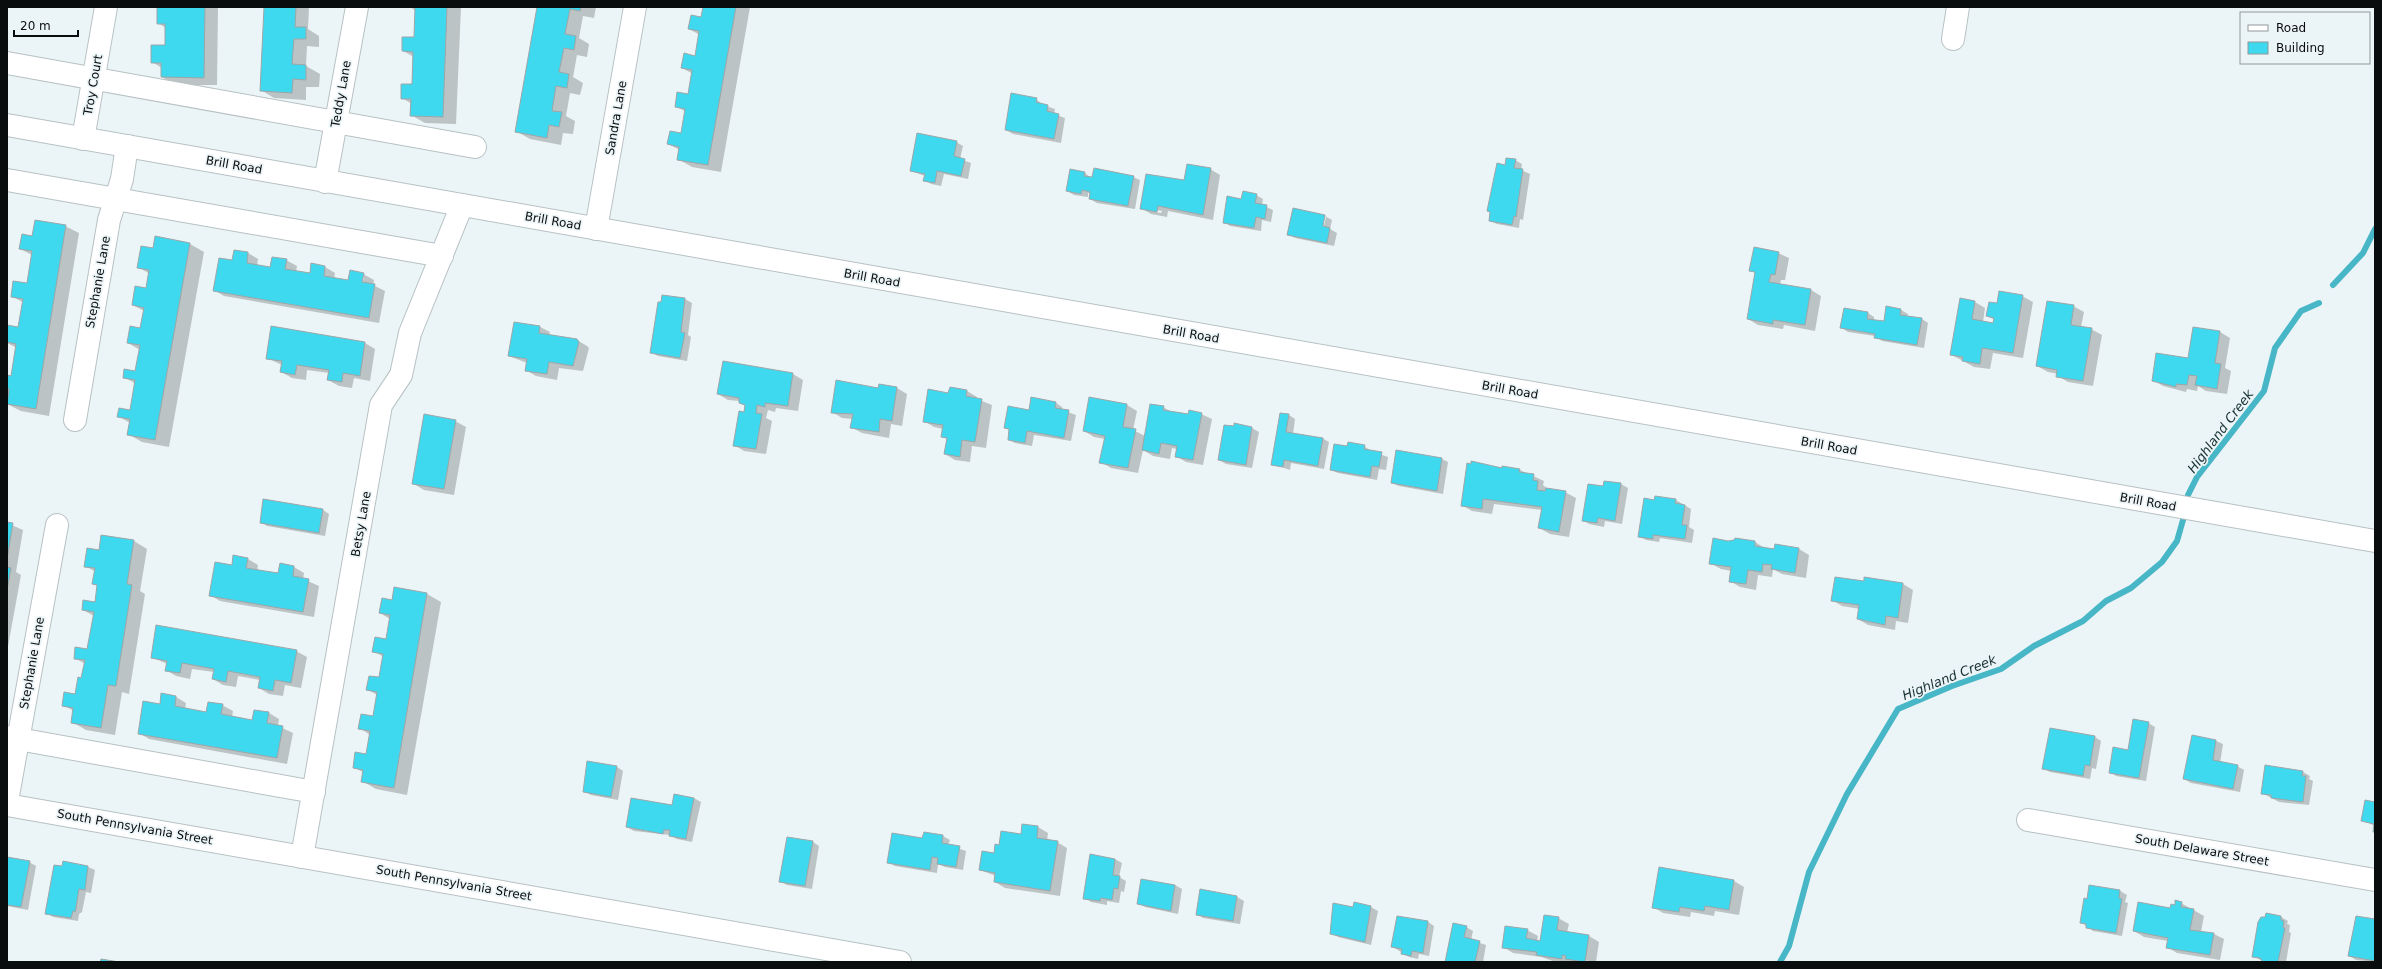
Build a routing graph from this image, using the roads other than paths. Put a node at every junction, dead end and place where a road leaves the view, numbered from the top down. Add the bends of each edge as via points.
1 (106, 7) edge
2 (357, 7) edge
3 (635, 7) edge
4 (1958, 7) edge
5 (1953, 40) dead end
6 (7, 63) edge
7 (94, 78) junction
8 (336, 122) junction
9 (7, 125) edge
10 (83, 139) junction
11 (127, 146) junction
12 (475, 147) dead end
13 (7, 180) edge
14 (326, 182) junction
15 (115, 199) junction
16 (462, 205) junction
17 (596, 229) junction
18 (442, 256) junction
19 (75, 420) dead end
20 (57, 525) dead end
21 (2375, 541) edge
22 (12, 738) edge
23 (314, 792) junction
24 (7, 801) edge
25 (7, 804) edge
26 (2028, 820) dead end
27 (302, 857) junction
28 (2375, 880) edge
29 (900, 962) edge

1 - 7 street, Troy Court
2 - 8 street, Teddy Lane
3 - 17 street, Sandra Lane
4 - 5 street
6 - 7 street
7 - 8 street
7 - 10 street, Troy Court
8 - 12 street
8 - 14 street, Teddy Lane
9 - 10 street, Brill Road
10 - 11 street, Brill Road
11 - 14 street, Brill Road
11 - 15 street, Stephanie Lane via 122,179
13 - 15 street
14 - 16 street, Brill Road
15 - 18 street
15 - 19 street, Stephanie Lane via 109,220
16 - 17 street, Brill Road
16 - 18 street, Betsy Lane
17 - 21 street, Brill Road
18 - 23 street, Betsy Lane via 410,333 401,375 381,405
20 - 22 street, Stephanie Lane
22 - 23 street
22 - 24 street, Stephanie Lane
23 - 27 street, Betsy Lane
25 - 27 street, South Pennsylvania Street
26 - 28 street, South Delaware Street
27 - 29 street, South Pennsylvania Street

